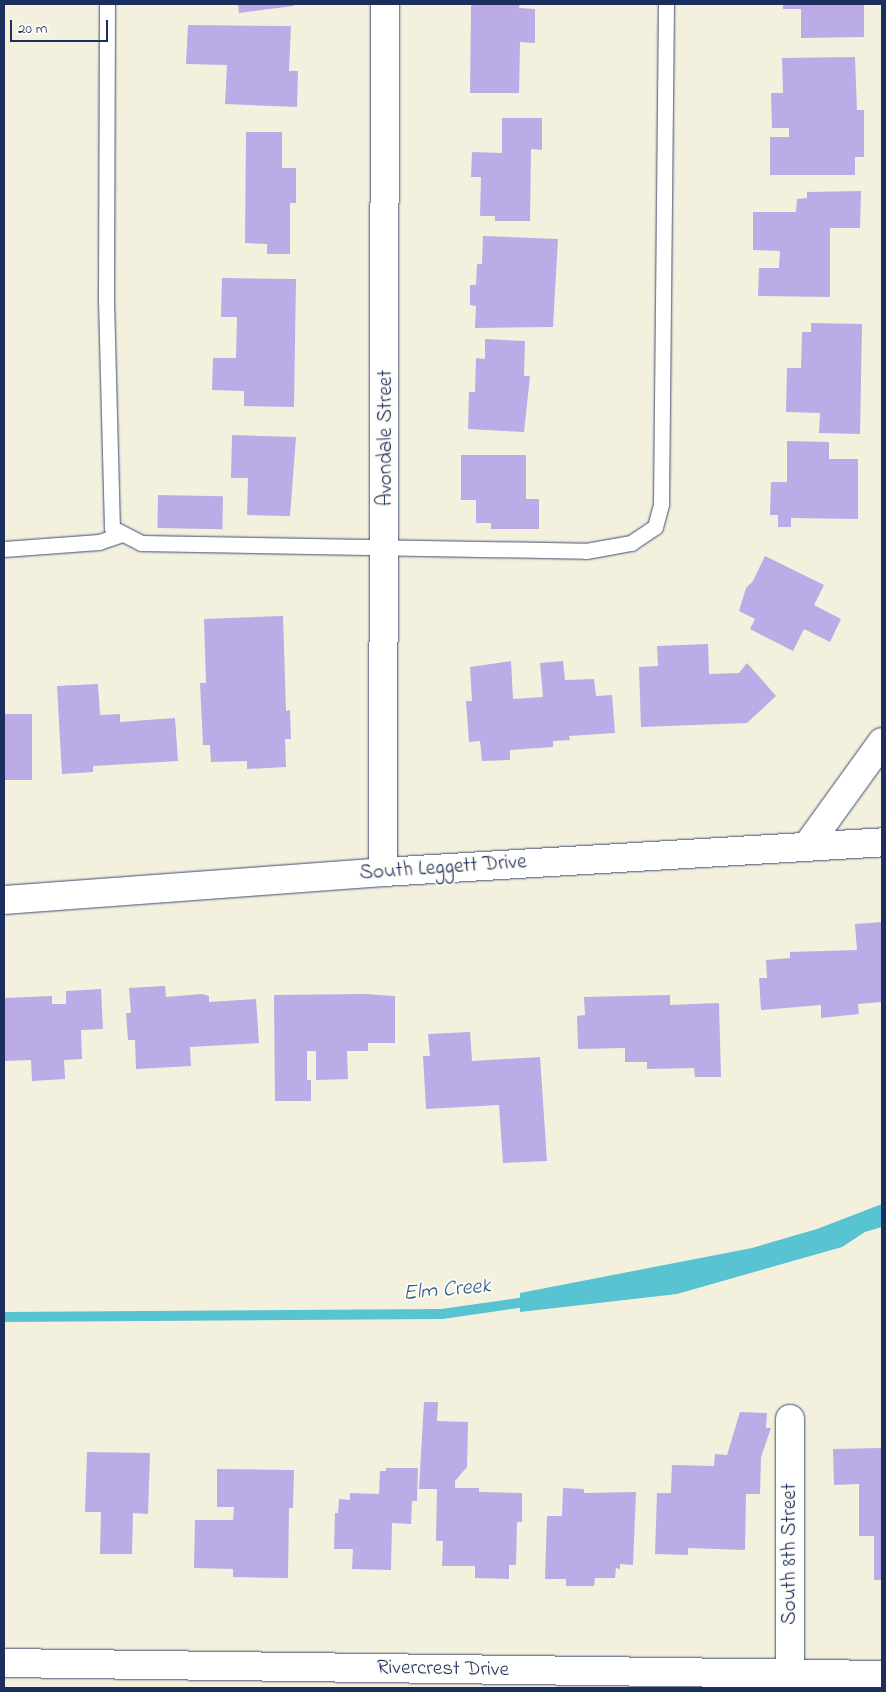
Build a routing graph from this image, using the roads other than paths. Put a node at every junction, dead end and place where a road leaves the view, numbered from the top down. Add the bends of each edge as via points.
1 (107, 4) edge
2 (385, 4) edge
3 (666, 4) edge
4 (122, 534) junction
5 (4, 549) edge
6 (385, 549) junction
7 (882, 742) edge
8 (882, 842) edge
9 (807, 846) junction
10 (383, 872) junction
11 (4, 900) edge
12 (790, 1419) dead end
13 (4, 1663) edge
14 (882, 1675) edge
15 (790, 1682) edge

1 - 4 lane via 108,451 112,528
2 - 6 street, Avondale Street
3 - 6 lane via 661,504 655,527 631,543 586,551
4 - 5 lane via 99,542
4 - 6 lane via 141,543
6 - 10 street, Avondale Street
7 - 9 street
8 - 9 street, South Leggett Drive
9 - 10 street, South Leggett Drive
10 - 11 street, South Leggett Drive
12 - 15 street, South 8th Street
13 - 15 street, Rivercrest Drive
14 - 15 street, Rivercrest Drive

